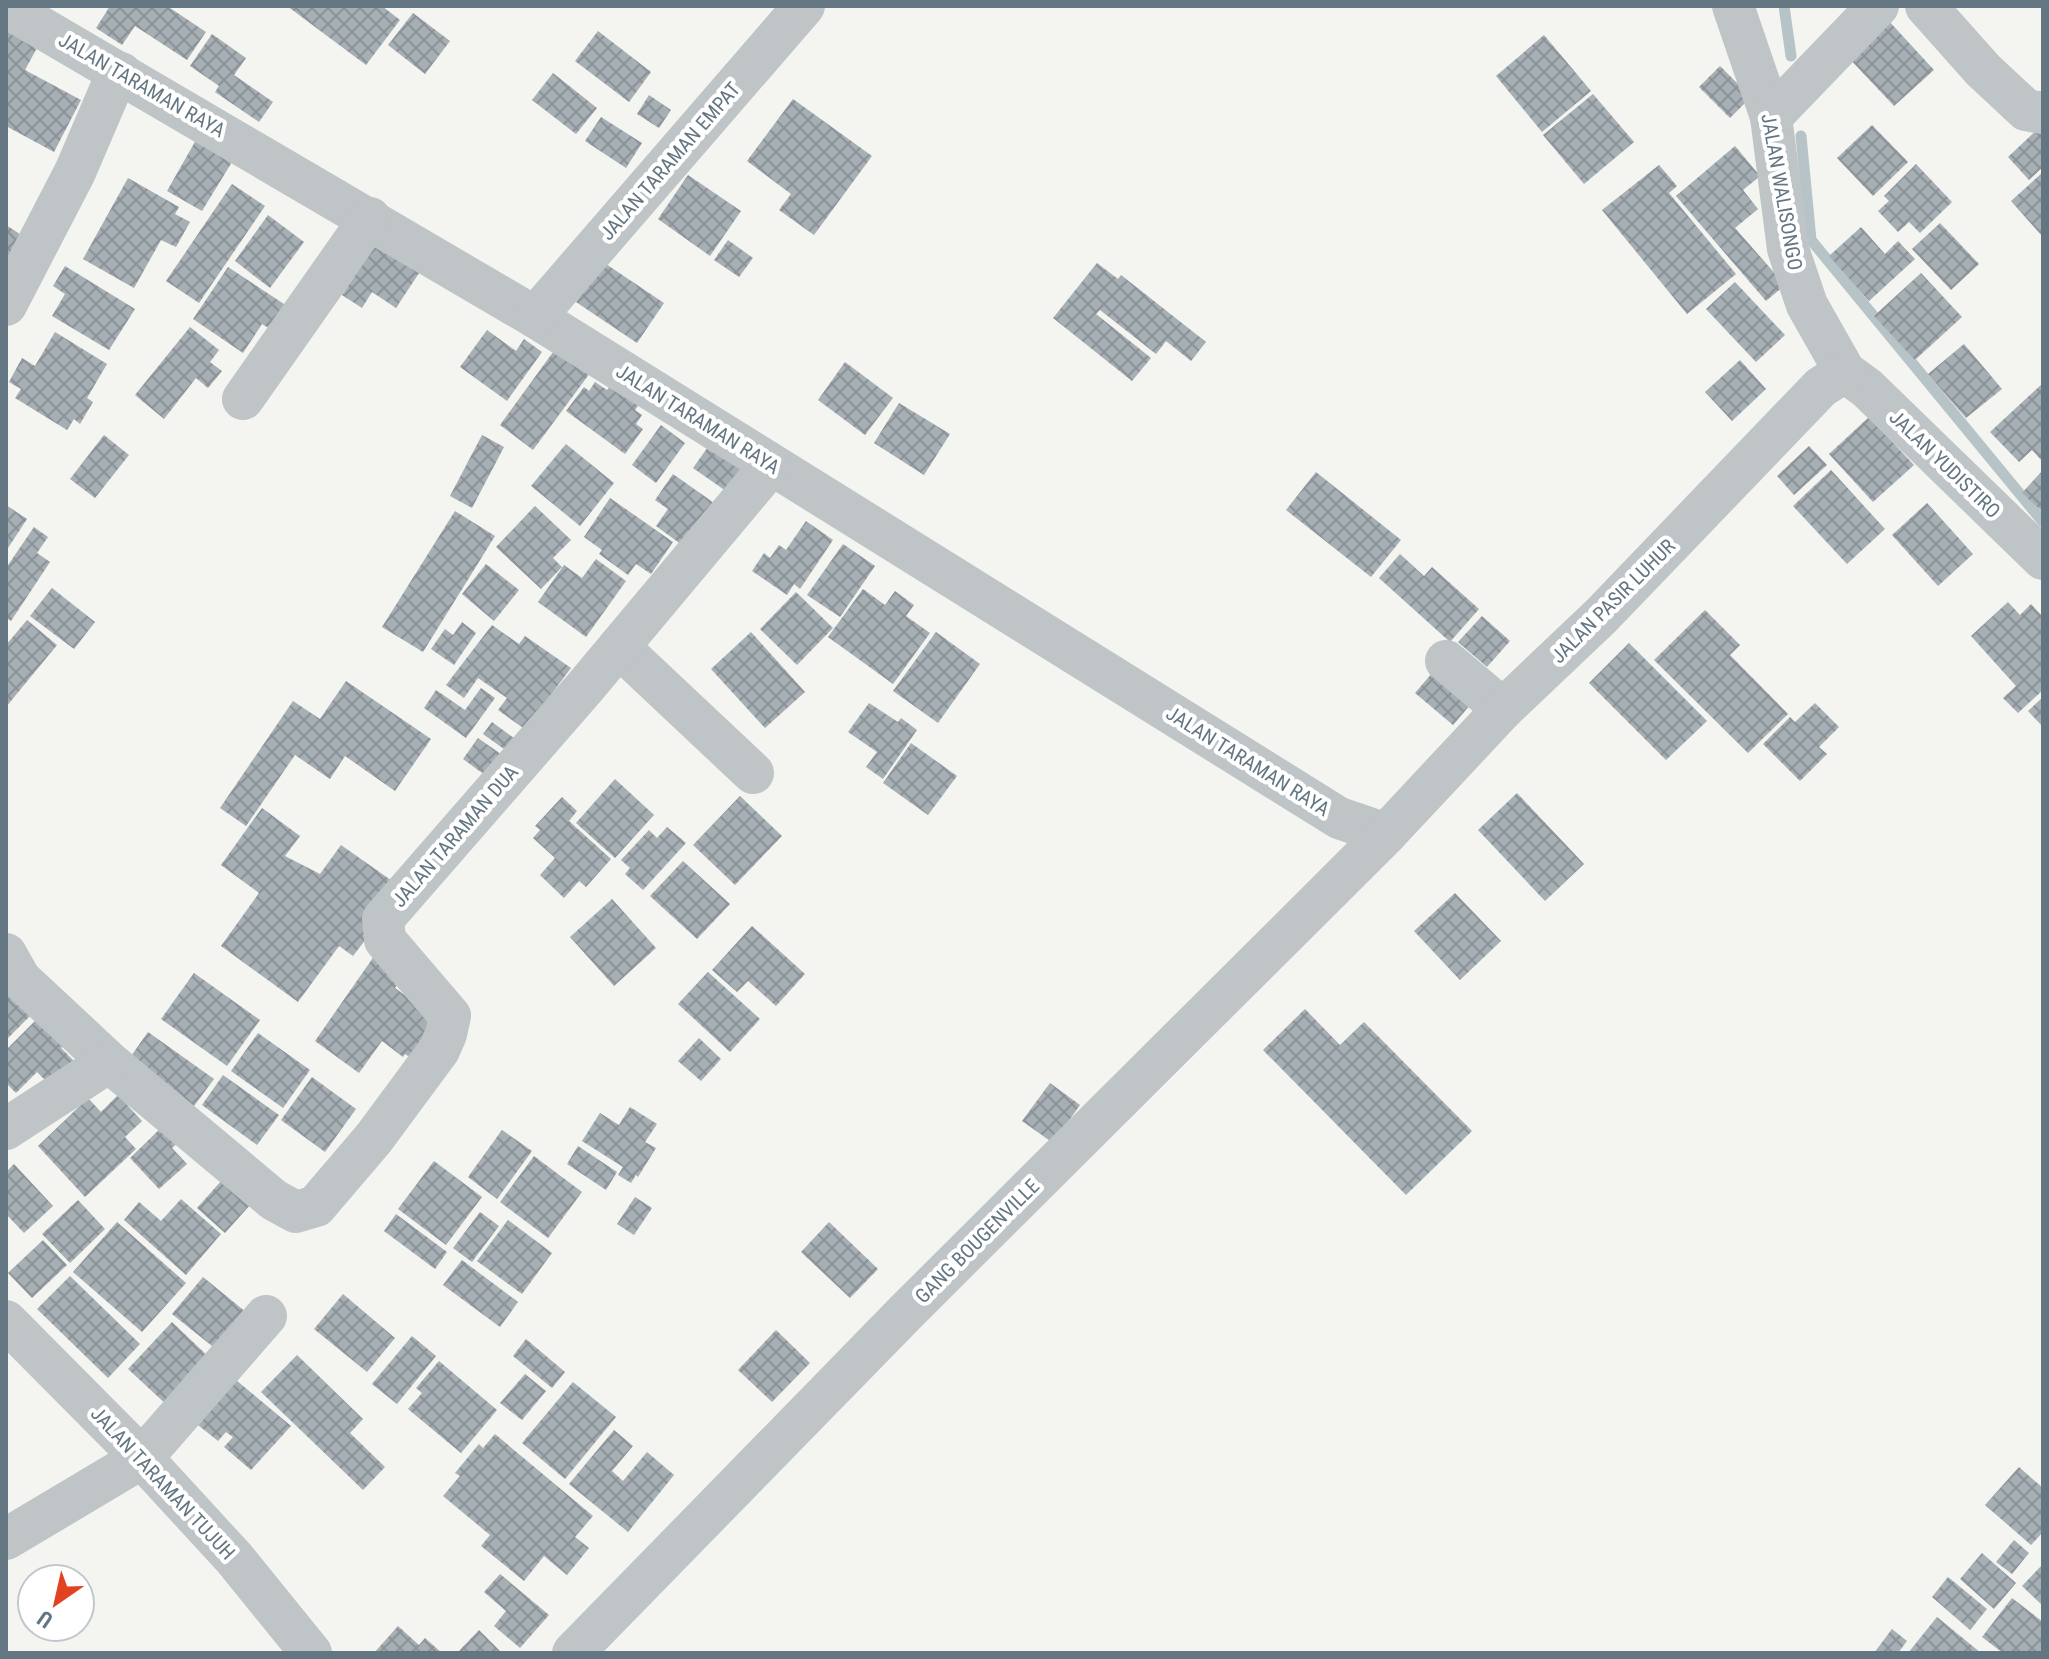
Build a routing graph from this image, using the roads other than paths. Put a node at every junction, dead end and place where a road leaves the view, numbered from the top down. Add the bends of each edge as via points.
1 (804, 6) edge
2 (1733, 6) edge
3 (1878, 6) edge
4 (1926, 6) edge
5 (6, 7) edge
6 (54, 18) edge
7 (116, 80) junction
8 (2043, 113) edge
9 (1771, 117) junction
10 (370, 218) junction
11 (6, 305) edge
12 (535, 317) junction
13 (1845, 372) junction
14 (243, 399) dead end
15 (771, 465) junction
16 (2043, 559) edge
17 (619, 647) junction
18 (1446, 661) dead end
19 (1503, 709) junction
20 (753, 773) dead end
21 (1386, 834) junction
22 (6, 954) edge
23 (109, 1062) junction
24 (6, 1129) edge
25 (266, 1316) dead end
26 (6, 1321) edge
27 (142, 1458) junction
28 (6, 1539) edge
29 (311, 1653) edge
30 (573, 1653) edge

1 - 12 street, JALAN TARAMAN EMPAT
2 - 9 street, JALAN WALISONGO
3 - 9 street
4 - 8 street via 2026,110
5 - 6 street, JALAN TARAMAN RAYA
6 - 7 street, JALAN TARAMAN RAYA
7 - 10 street, JALAN TARAMAN RAYA
7 - 11 street
9 - 13 street, JALAN WALISONGO via 1788,249 1807,305
10 - 12 street, JALAN TARAMAN RAYA
10 - 14 street
12 - 15 street, JALAN TARAMAN RAYA
13 - 16 street, JALAN YUDISTIRO
13 - 19 street, JALAN PASIR LUHUR via 1821,387 1601,616
15 - 17 street, JALAN TARAMAN DUA
15 - 21 street, JALAN TARAMAN RAYA via 1339,818
17 - 20 street
17 - 23 street, JALAN TARAMAN DUA via 383,919 385,940 450,1016 446,1034 383,1125 316,1206 296,1212 274,1200
18 - 19 street
19 - 21 street, JALAN PASIR LUHUR
21 - 30 street, GANG BOUGENVILLE
22 - 23 street via 20,979
23 - 24 street
25 - 27 street
26 - 27 street, JALAN TARAMAN TUJUH
27 - 28 street
27 - 29 street, JALAN TARAMAN TUJUH via 234,1558

